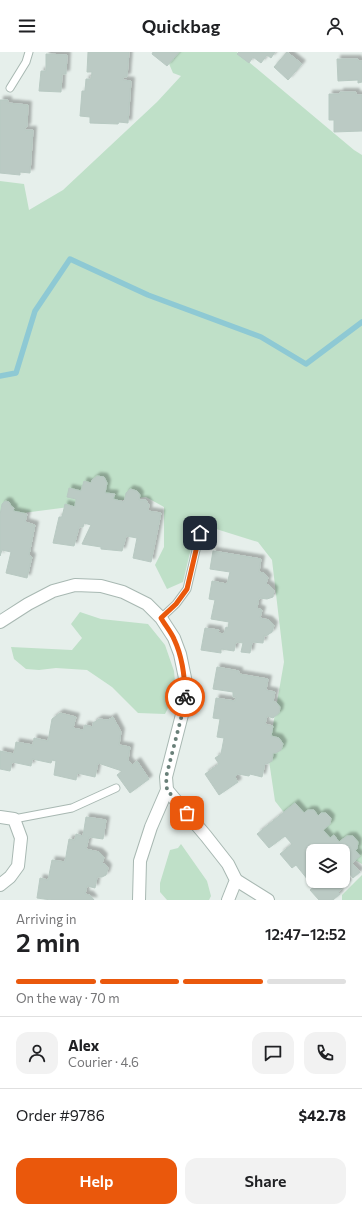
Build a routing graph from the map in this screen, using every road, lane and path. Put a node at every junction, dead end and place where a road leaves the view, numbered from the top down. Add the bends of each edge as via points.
1 (29, 52) edge
2 (10, 88) dead end
3 (200, 533) dead end
4 (161, 618) junction
5 (0, 622) edge
6 (116, 788) dead end
7 (167, 790) junction
8 (0, 817) edge
9 (14, 819) junction
10 (236, 880) junction
11 (0, 885) edge
12 (139, 900) edge
13 (228, 900) edge
14 (268, 900) edge

1 - 2 lane via 26,62
3 - 4 lane via 187,589
4 - 5 street via 147,604 123,592 101,586 75,586 53,591
4 - 7 street via 174,638 185,678 185,703 166,777
6 - 9 lane via 72,808
7 - 10 street via 228,864
7 - 12 street via 140,860
8 - 9 street
9 - 11 street via 21,838 18,866
10 - 13 street
10 - 14 street

